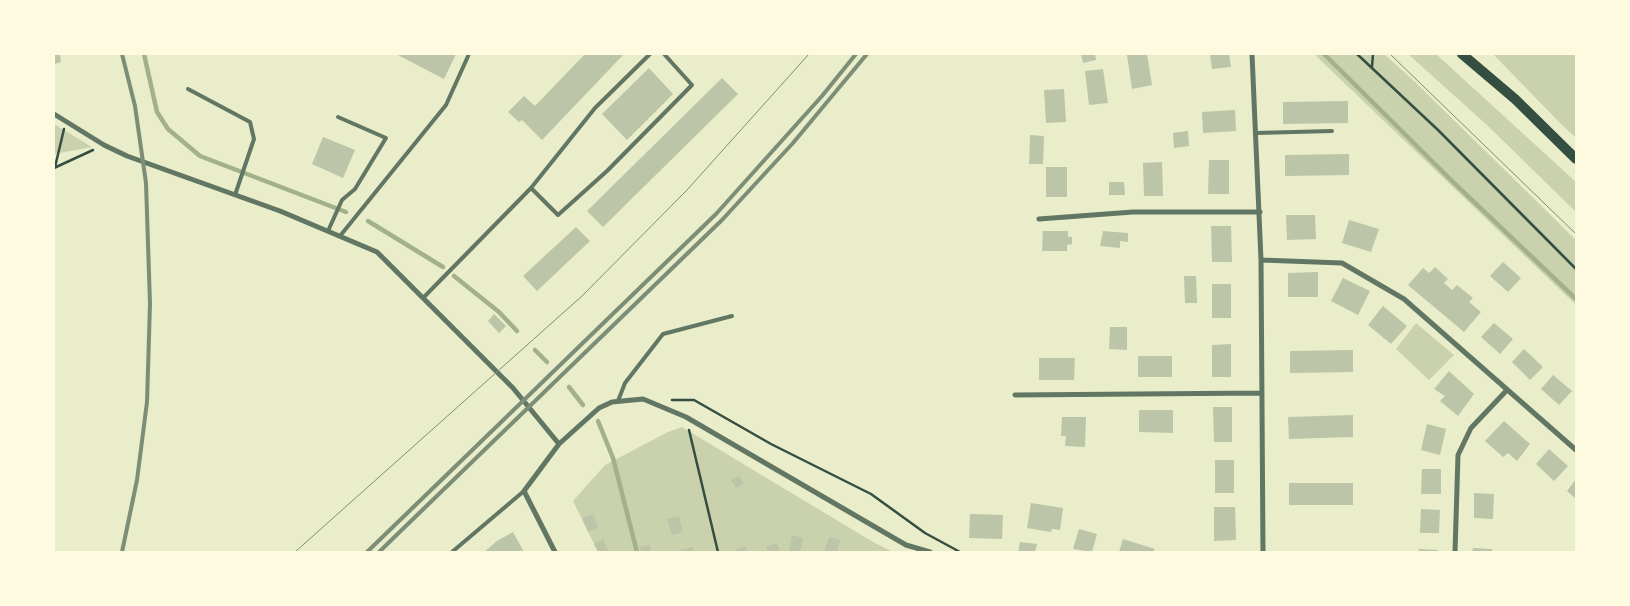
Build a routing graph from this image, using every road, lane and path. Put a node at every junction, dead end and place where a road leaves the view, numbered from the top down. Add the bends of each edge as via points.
1 (470, 54) edge
2 (650, 54) edge
3 (664, 54) edge
4 (1252, 54) edge
5 (1357, 54) edge
6 (1373, 54) edge
7 (1462, 54) edge
8 (1372, 68) junction
9 (188, 89) dead end
10 (54, 114) edge
11 (338, 117) dead end
12 (65, 122) junction
13 (1332, 131) dead end
14 (1256, 133) junction
15 (104, 145) junction
16 (1576, 159) edge
17 (54, 167) edge
18 (531, 188) junction
19 (235, 195) junction
20 (1260, 212) junction
21 (1039, 219) dead end
22 (328, 231) junction
23 (340, 236) junction
24 (1261, 260) junction
25 (1576, 269) edge
26 (424, 297) junction
27 (732, 316) dead end
28 (1507, 390) junction
29 (1261, 393) junction
30 (1016, 395) dead end
31 (668, 400) dead end
32 (618, 401) junction
33 (686, 417) junction
34 (559, 444) junction
35 (1576, 450) edge
36 (524, 490) junction
37 (452, 552) edge
38 (555, 552) edge
39 (718, 552) edge
40 (930, 552) edge
41 (960, 552) edge
42 (1263, 552) edge
43 (1455, 552) edge

1 - 23 lane via 446,105
2 - 18 lane via 595,108
3 - 18 lane via 692,85 558,215
4 - 14 street
5 - 8 path
6 - 8 path
7 - 16 main road
8 - 25 path
9 - 19 lane via 250,122 254,139
10 - 12 street
11 - 22 lane via 386,138 355,188 342,200
12 - 15 street
12 - 17 path
13 - 14 lane
14 - 20 street
15 - 17 path
15 - 19 street
18 - 26 lane
19 - 22 street
20 - 21 street via 1132,212
20 - 24 street
22 - 23 street
23 - 26 street via 377,252
24 - 28 street via 1342,263 1404,299
24 - 29 street
26 - 34 street via 513,388
27 - 32 lane via 663,334 625,383
28 - 35 street
28 - 43 street via 1470,428 1458,455
29 - 30 street
29 - 42 street
31 - 41 path via 694,400 871,494 925,533
32 - 33 street via 643,398
32 - 34 street via 599,408
33 - 39 path
33 - 40 street via 906,545
34 - 36 street
36 - 37 lane
36 - 38 street

